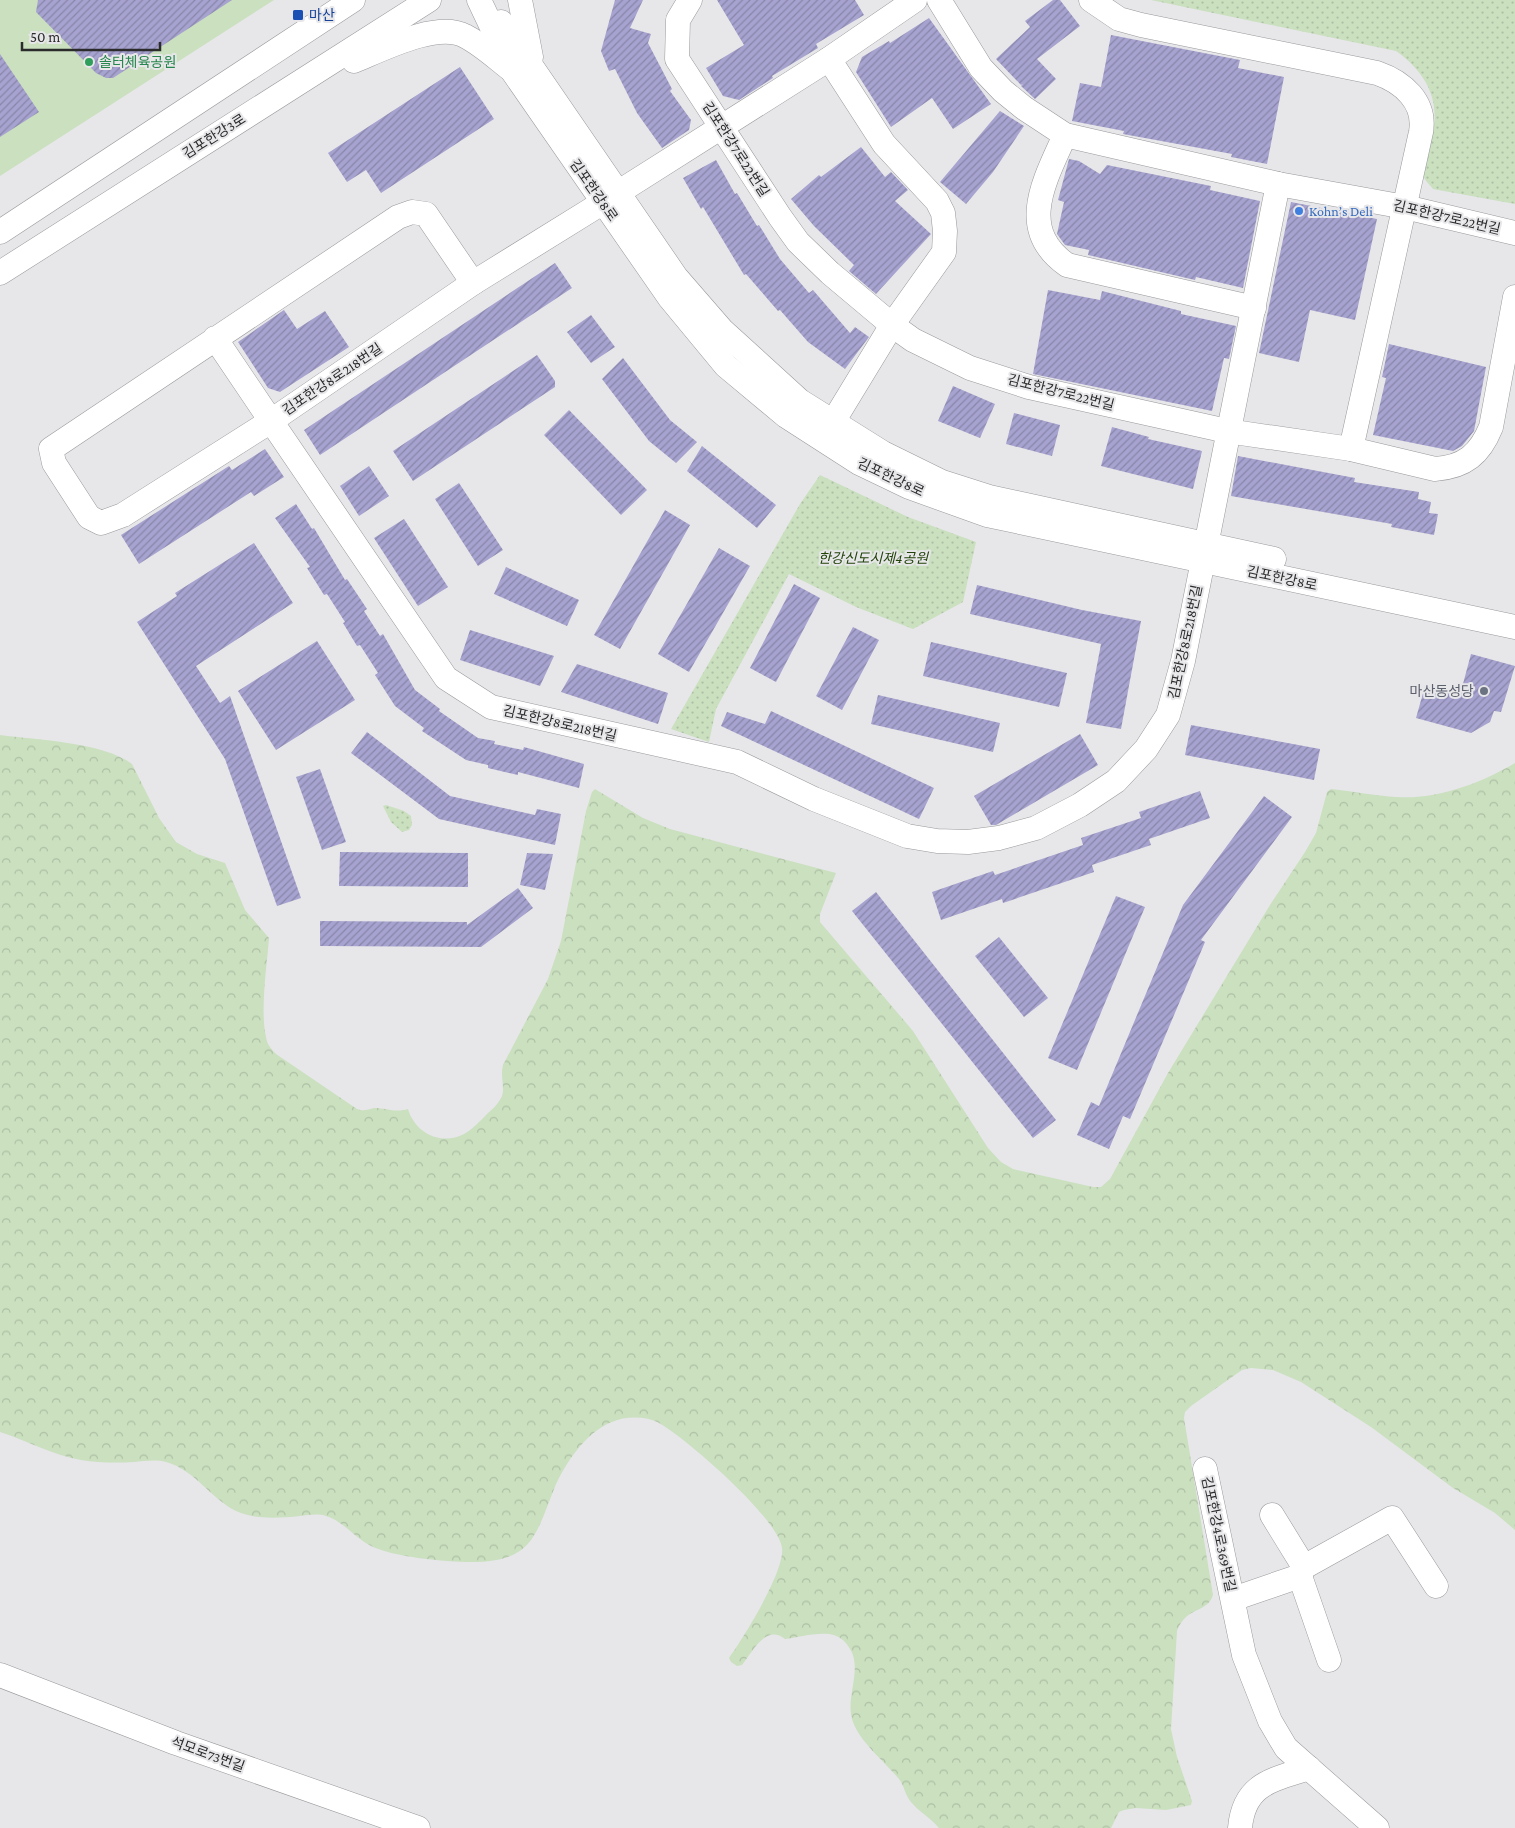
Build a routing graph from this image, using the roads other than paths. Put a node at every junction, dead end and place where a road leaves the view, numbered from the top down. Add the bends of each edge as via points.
1 (354, 0) edge
2 (429, 0) edge
3 (479, 0) edge
4 (485, 0) edge
5 (520, 0) edge
6 (690, 0) edge
7 (915, 0) edge
8 (939, 0) edge
9 (1091, 0) edge
10 (829, 59) junction
11 (523, 69) junction
12 (292, 87) junction
13 (722, 127) junction
14 (1065, 135) junction
15 (1278, 184) junction
16 (611, 198) junction
17 (1405, 208) junction
18 (0, 232) edge
19 (1515, 233) edge
20 (0, 274) edge
21 (473, 283) junction
22 (1515, 297) edge
23 (1254, 308) junction
24 (892, 325) junction
25 (215, 338) junction
26 (271, 421) junction
27 (1227, 431) junction
28 (827, 432) junction
29 (1351, 449) junction
30 (1203, 552) junction
31 (1515, 612) edge
32 (1515, 627) edge
33 (1205, 1469) dead end
34 (1272, 1515) dead end
35 (1302, 1572) junction
36 (1436, 1586) dead end
37 (1233, 1599) junction
38 (1329, 1660) dead end
39 (0, 1675) edge
40 (1309, 1768) junction
41 (418, 1828) edge
42 (1240, 1828) edge
43 (1377, 1828) edge

1 - 18 street
2 - 12 street, 김포한강3로
3 - 11 street, 김포한강8로
4 - 11 street, 김포한강8로
5 - 11 street
6 - 13 street, 김포한강7로22번길 via 678,20 677,58
7 - 10 street, 김포한강8로218번길
8 - 14 street, 김포한강7로22번길 via 981,68 1003,92
9 - 17 street via 1118,19 1141,25 1394,79 1407,88 1422,124
10 - 13 street, 김포한강8로218번길
10 - 24 street via 884,144 937,201 943,213 944,252
11 - 12 street via 463,35 448,32 396,44
11 - 16 street, 김포한강8로
12 - 20 street, 김포한강3로
13 - 16 street, 김포한강8로218번길
13 - 24 street, 김포한강7로22번길 via 798,242
14 - 15 street, 김포한강7로22번길
14 - 23 street via 1038,200 1038,224 1056,257 1067,265
15 - 17 street, 김포한강7로22번길
15 - 23 street, 김포한강8로218번길
16 - 21 street, 김포한강8로218번길
16 - 28 street, 김포한강8로 via 722,330 800,401
17 - 19 street, 김포한강7로22번길
17 - 29 street
21 - 25 street via 426,214 412,212
21 - 26 street, 김포한강8로218번길
22 - 29 street, 김포한강7로22번길 via 1491,428 1484,444 1460,464 1435,469
23 - 27 street, 김포한강8로218번길
24 - 27 street, 김포한강7로22번길 via 913,340 970,368 1029,387
24 - 28 street
25 - 26 street
25 - 26 street via 51,449 54,463 89,517 101,523 123,515
26 - 30 street, 김포한강8로218번길 via 446,678 491,707 737,762 814,799 907,836 937,841 999,838 1036,828 1116,781 1146,749 1168,715 1183,661
27 - 29 street, 김포한강7로22번길
27 - 30 street, 김포한강8로218번길
28 - 30 street, 김포한강8로 via 859,463 910,487 987,515
30 - 31 street, 김포한강8로
30 - 32 street, 김포한강8로
33 - 37 street, 김포한강4로369번길
34 - 35 street
35 - 36 street, 김포한강4로369번길 via 1392,1518
35 - 37 street, 김포한강4로369번길
35 - 38 street
37 - 40 street, 김포한강4로369번길 via 1244,1655 1270,1721 1286,1748
39 - 41 street, 석모로73번길 via 176,1743
40 - 42 street via 1256,1789 1248,1797
40 - 43 street, 김포한강4로369번길

